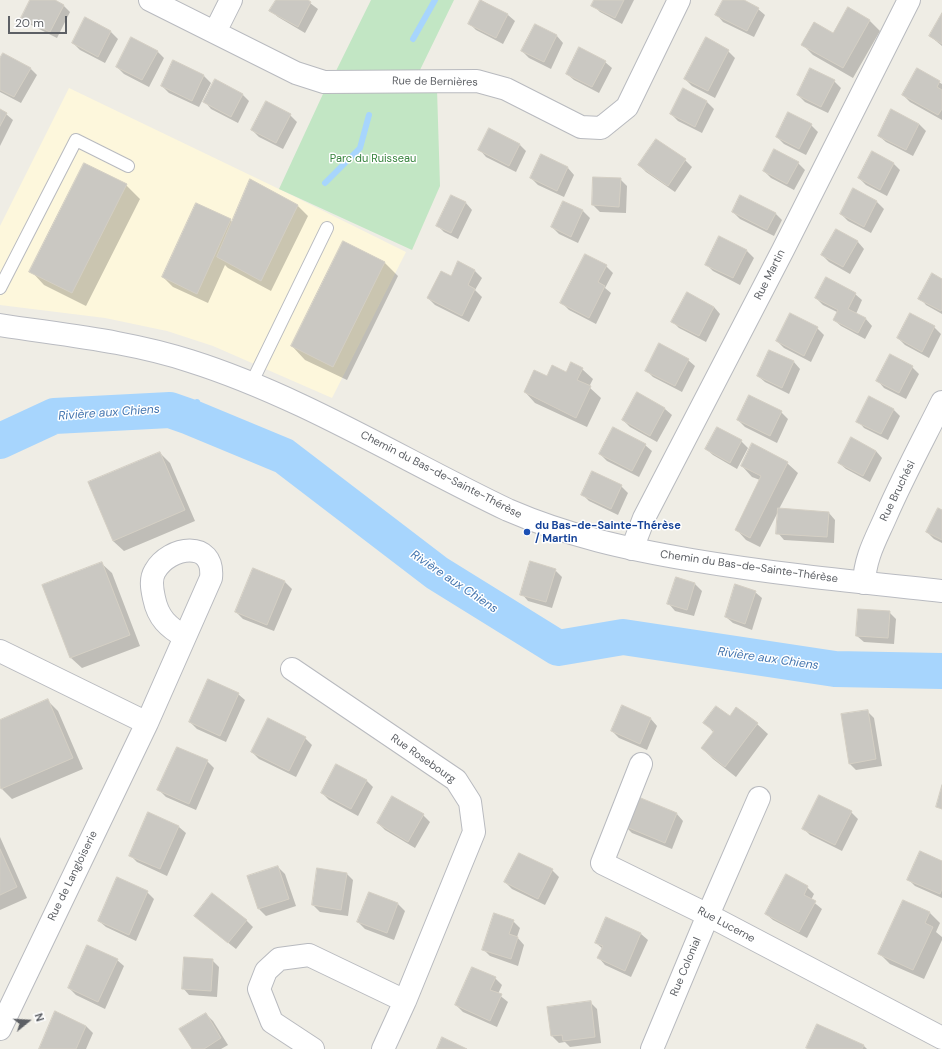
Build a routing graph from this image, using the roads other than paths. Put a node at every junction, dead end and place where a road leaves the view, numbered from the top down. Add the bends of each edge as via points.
1 (150, 0) edge
2 (231, 0) edge
3 (679, 0) edge
4 (909, 0) edge
5 (215, 32) junction
6 (128, 166) dead end
7 (327, 228) dead end
8 (0, 288) edge
9 (0, 326) edge
10 (251, 384) junction
11 (942, 402) edge
12 (632, 549) junction
13 (864, 583) junction
14 (942, 591) edge
15 (185, 637) dead end
16 (0, 651) edge
17 (292, 669) dead end
18 (147, 723) junction
19 (641, 764) dead end
20 (759, 798) dead end
21 (708, 915) junction
22 (404, 1001) junction
23 (0, 1029) edge
24 (937, 1035) edge
25 (313, 1049) edge
26 (383, 1049) edge
27 (652, 1049) edge

1 - 5 street, Rue de Bernières
2 - 5 street
3 - 5 street, Rue de Bernières via 627,107 601,128 581,127 506,89 477,82 324,82 296,73
4 - 12 street, Rue Martin via 784,250 644,518
6 - 8 lane via 76,140
7 - 10 lane
9 - 10 street, Chemin du Bas-de-Sainte-Thérèse via 158,352 227,373
10 - 12 street, Chemin du Bas-de-Sainte-Thérèse via 300,405 519,515 576,536
11 - 13 street, Rue Bruchési via 870,552
12 - 13 street, Chemin du Bas-de-Sainte-Thérèse via 744,568
13 - 14 street, Chemin du Bas-de-Sainte-Thérèse
15 - 18 street, Rue de Langloiserie
16 - 18 street
17 - 22 street, Rue Rosebourg via 456,780 470,802 474,832
18 - 23 street, Rue de Langloiserie
19 - 21 street, Rue Lucerne via 602,863
20 - 21 street, Rue Colonial
21 - 24 street, Rue Lucerne
21 - 27 street, Rue Colonial
22 - 25 street via 309,955 279,959 266,971 259,989 272,1022
22 - 26 street, Rue Rosebourg

